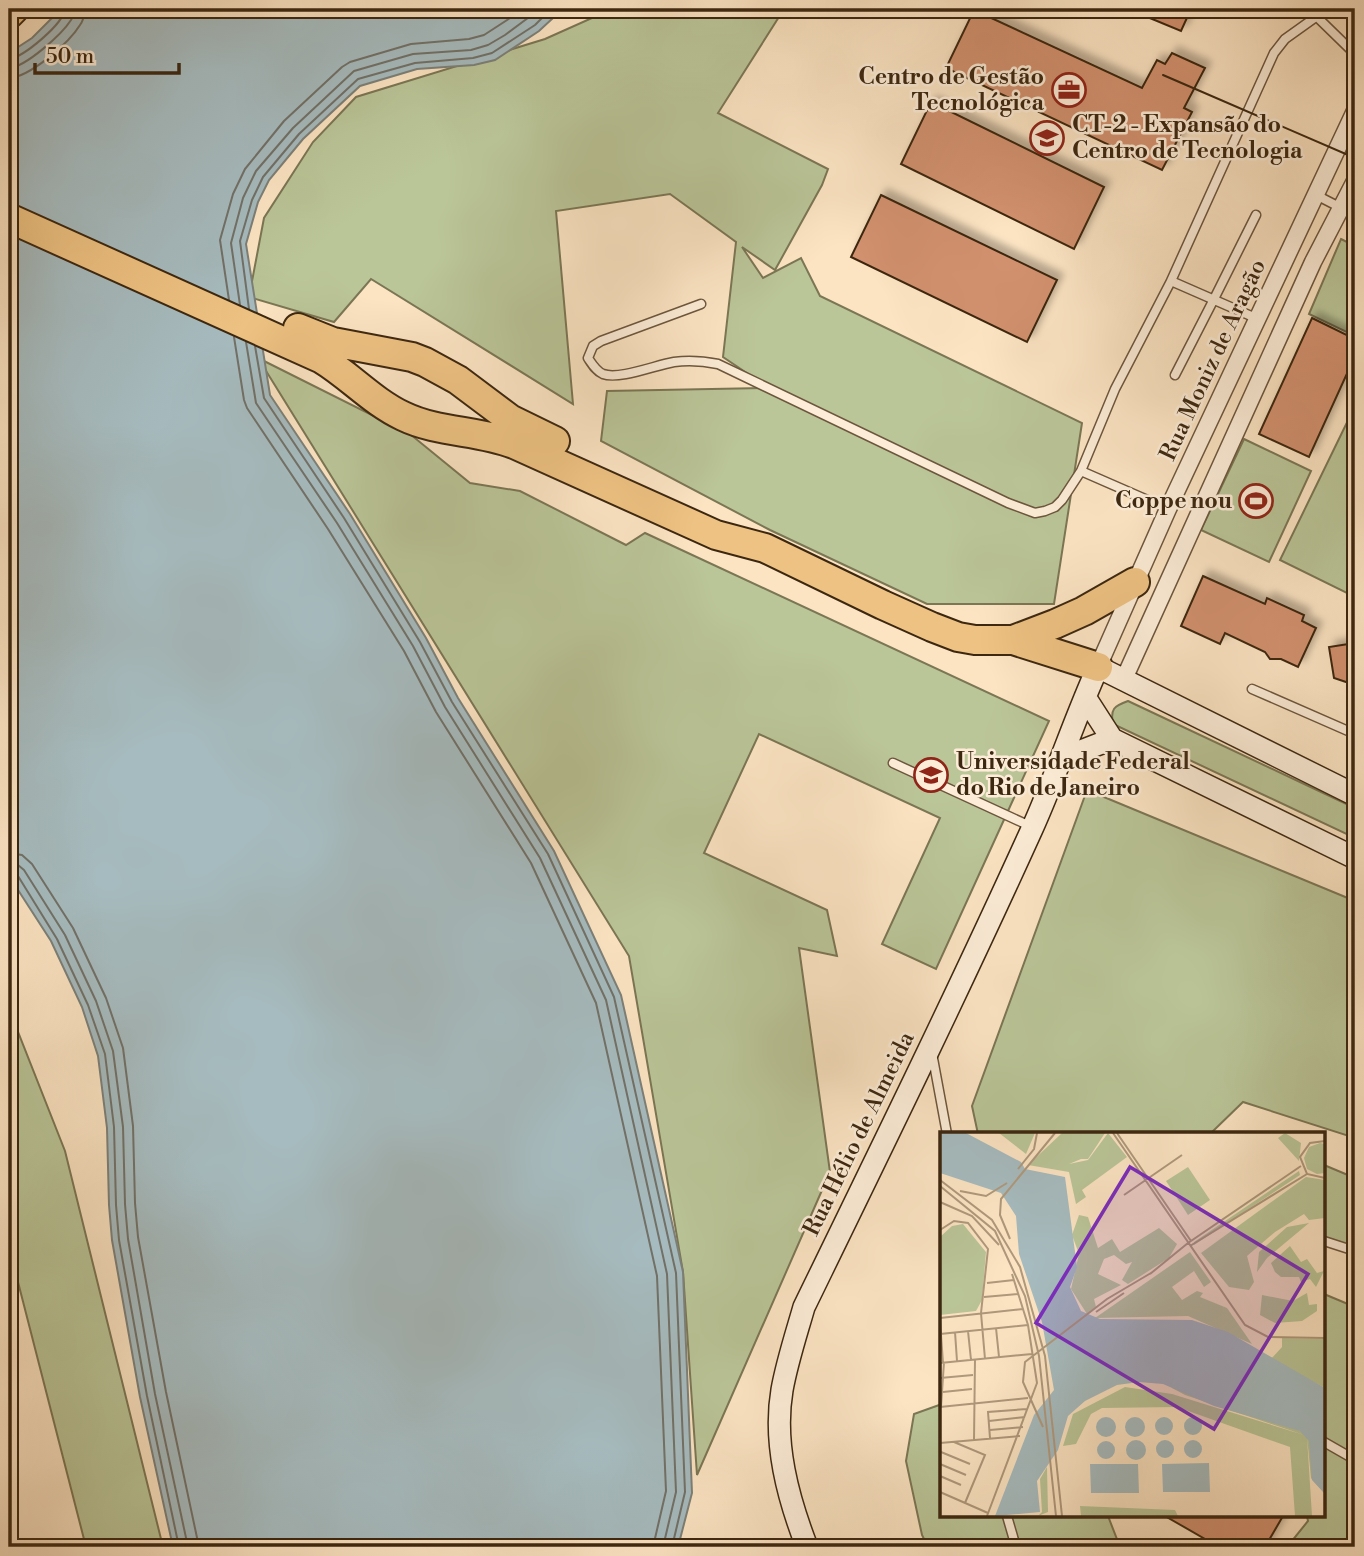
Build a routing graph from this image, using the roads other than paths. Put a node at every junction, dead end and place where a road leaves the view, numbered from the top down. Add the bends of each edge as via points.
1 (14, 9) edge
2 (1327, 9) edge
3 (9, 14) edge
4 (1317, 16) junction
5 (1355, 54) edge
6 (1355, 111) edge
7 (1355, 181) edge
8 (1316, 195) junction
9 (9, 198) edge
10 (1348, 211) edge
11 (1256, 215) dead end
12 (9, 218) edge
13 (1171, 281) junction
14 (1214, 299) junction
15 (701, 304) dead end
16 (1258, 319) junction
17 (1175, 374) dead end
18 (1081, 471) junction
19 (609, 476) junction
20 (1168, 509) junction
21 (1135, 582) junction
22 (1013, 640) junction
23 (1098, 667) junction
24 (1124, 679) junction
25 (1252, 689) dead end
26 (1085, 697) junction
27 (1355, 734) edge
28 (1112, 739) junction
29 (1063, 758) junction
30 (892, 763) dead end
31 (1355, 795) edge
32 (1033, 827) junction
33 (1355, 858) edge
34 (931, 1047) junction
35 (947, 1132) edge
36 (1326, 1242) edge
37 (1355, 1251) edge
38 (1326, 1443) edge
39 (1352, 1458) dead end
40 (1008, 1518) edge
41 (807, 1547) edge
42 (1016, 1547) edge

1 - 3 highway
2 - 4 lane
4 - 5 lane
4 - 13 lane via 1274,52
6 - 8 street, Rua Moniz de Aragão
7 - 10 street
8 - 10 lane
8 - 16 street, Rua Moniz de Aragão
9 - 19 highway via 315,335 425,362
10 - 24 street via 1313,262
11 - 14 lane
12 - 19 highway via 322,359 401,415 422,424 499,438
13 - 14 lane
13 - 18 lane via 1115,389
14 - 16 lane
14 - 17 lane
15 - 18 lane via 601,341 588,358 603,374 615,375 689,360 719,365 1035,513 1058,505
16 - 20 street, Rua Moniz de Aragão
18 - 20 lane
19 - 22 highway via 716,535 765,548 932,627 975,640
20 - 21 street, Rua Moniz de Aragão
21 - 22 highway via 1084,611
21 - 23 street, Rua Moniz de Aragão
22 - 23 highway
23 - 24 street
23 - 26 street, Rua Hélio de Almeida
24 - 31 street
25 - 27 lane
26 - 28 street
26 - 29 street, Rua Hélio de Almeida
28 - 29 street
28 - 33 street
29 - 32 street, Rua Hélio de Almeida
30 - 32 lane
32 - 34 street, Rua Hélio de Almeida
34 - 35 lane
34 - 41 street, Rua Hélio de Almeida via 804,1307 792,1350 779,1433 783,1471
36 - 37 lane
38 - 39 lane
40 - 42 lane

